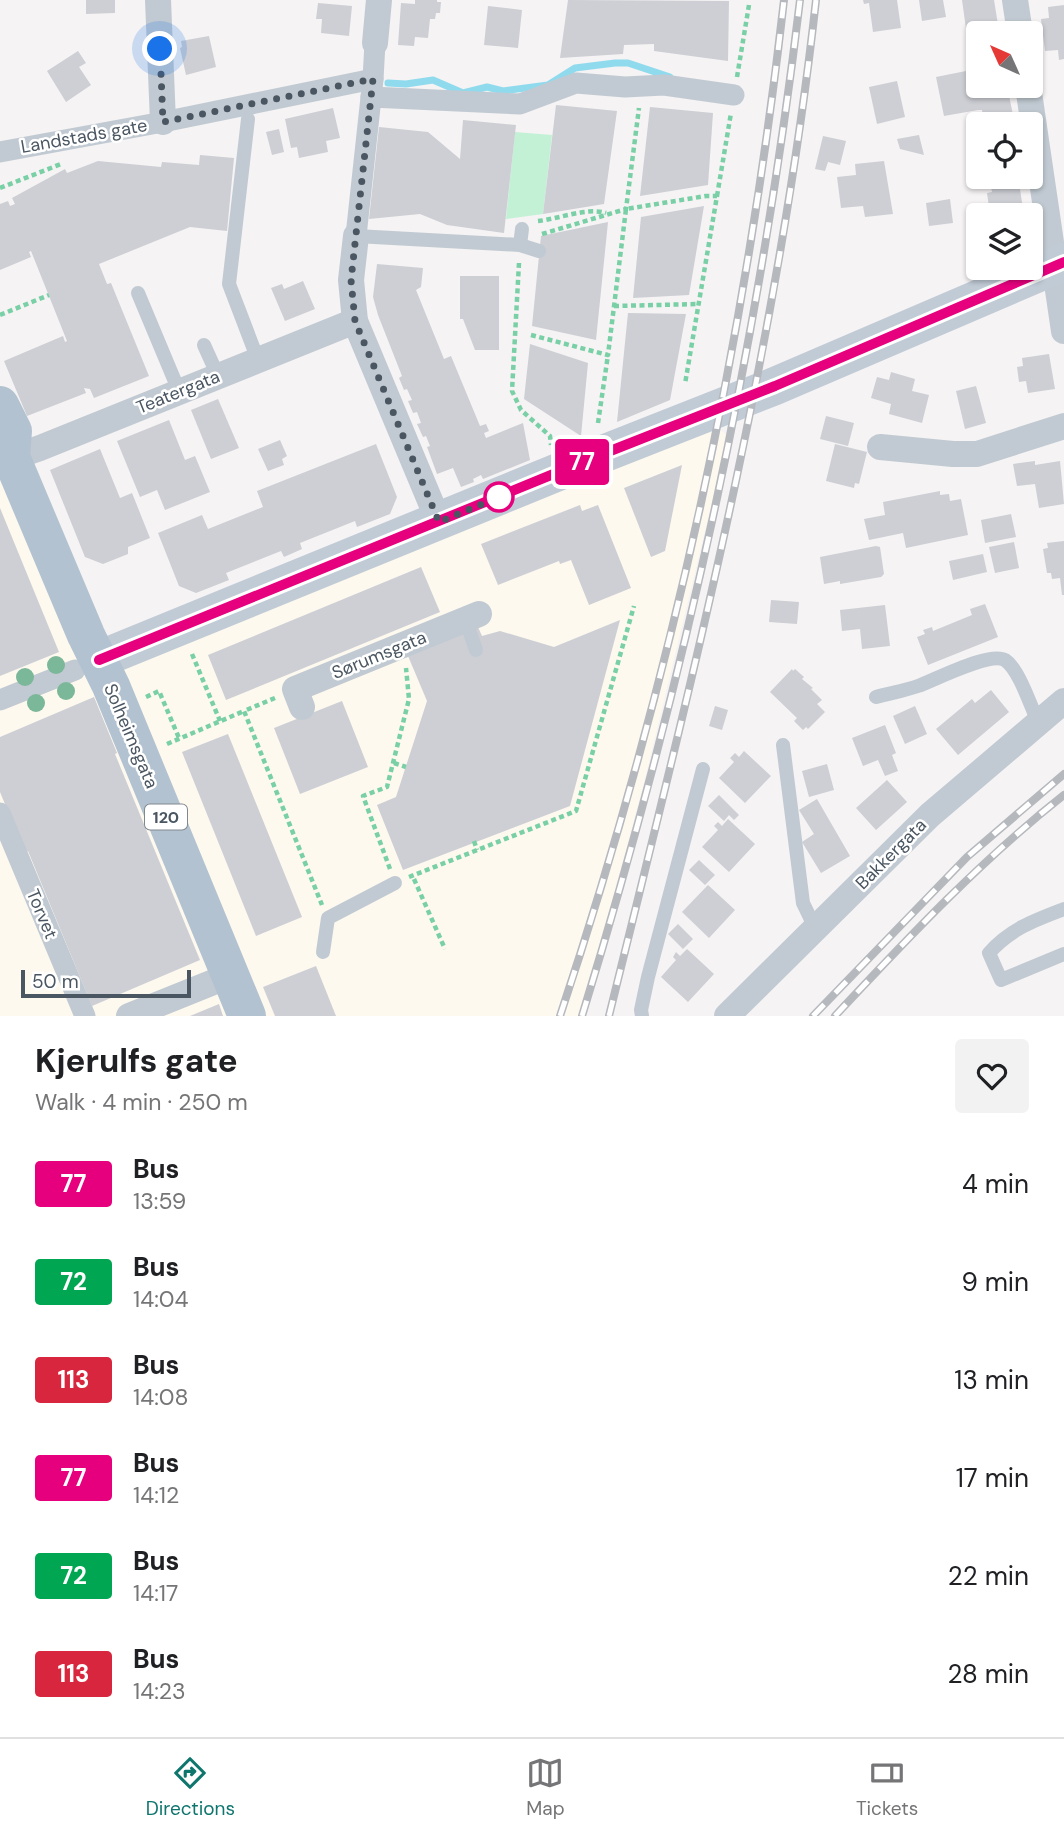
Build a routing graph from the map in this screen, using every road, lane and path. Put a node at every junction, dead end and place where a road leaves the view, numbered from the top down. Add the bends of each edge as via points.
1 (158, 0) edge
2 (379, 0) edge
3 (1015, 0) edge
4 (749, 5) dead end
5 (1018, 21) edge
6 (374, 43) joint
7 (642, 86) junction
8 (372, 88) junction
9 (734, 96) junction
10 (1030, 98) edge
11 (248, 119) dead end
12 (163, 122) junction
13 (0, 152) edge
14 (717, 196) junction
15 (626, 209) junction
16 (606, 213) junction
17 (528, 225) joint
18 (555, 230) dead end
19 (356, 236) junction
20 (520, 245) junction
21 (540, 251) dead end
22 (1060, 265) edge
23 (138, 293) dead end
24 (49, 295) dead end
25 (699, 304) junction
26 (614, 306) junction
27 (0, 315) edge
28 (355, 321) junction
29 (1064, 331) edge
30 (531, 335) dead end
31 (204, 345) dead end
32 (608, 355) junction
33 (258, 360) junction
34 (218, 376) junction
35 (685, 384) dead end
36 (179, 391) junction
37 (0, 405) edge
38 (1064, 426) edge
39 (598, 430) dead end
40 (880, 447) dead end
41 (552, 453) dead end
42 (4, 456) edge
43 (439, 522) junction
44 (634, 606) dead end
45 (479, 614) joint
46 (404, 646) junction
47 (189, 647) dead end
48 (476, 650) dead end
49 (87, 665) junction
50 (876, 697) dead end
51 (299, 698) joint
52 (140, 699) dead end
53 (0, 700) edge
54 (1064, 701) edge
55 (244, 711) junction
56 (220, 721) junction
57 (1038, 722) junction
58 (179, 738) junction
59 (783, 745) dead end
60 (160, 747) dead end
61 (393, 763) junction
62 (406, 767) dead end
63 (703, 769) dead end
64 (0, 813) edge
65 (474, 841) dead end
66 (477, 850) junction
67 (412, 876) junction
68 (395, 883) junction
69 (1064, 909) edge
70 (328, 918) junction
71 (816, 930) junction
72 (445, 949) dead end
73 (323, 952) dead end
74 (1064, 954) edge
75 (230, 975) junction
76 (85, 1016) edge
77 (129, 1016) edge
78 (247, 1016) edge
79 (642, 1016) edge
80 (727, 1016) edge

1 - 12 street
2 - 6 street
3 - 5 street
4 - 9 path
6 - 8 street
7 - 8 street, Landstads gate via 576,83 520,104
7 - 9 street, Landstads gate
7 - 15 path
8 - 12 street, Landstads gate
8 - 19 street
9 - 14 path
10 - 22 street
11 - 33 lane via 229,284
12 - 13 street, Landstads gate
14 - 15 path
14 - 25 path
15 - 16 path
15 - 26 path
16 - 17 path via 576,213
16 - 18 path
17 - 20 lane
19 - 20 lane
19 - 28 street via 351,280
20 - 21 lane
20 - 41 path via 512,391 522,410 550,436
22 - 29 street
22 - 43 main road
23 - 36 lane
24 - 27 path
25 - 26 path
25 - 35 path
26 - 32 path
28 - 33 street, Teatergata
28 - 43 street
30 - 32 path
31 - 34 lane
32 - 39 path
33 - 34 street, Teatergata
34 - 36 street, Teatergata
36 - 42 street, Teatergata
37 - 42 main road, Solheimsgata / 120 via 13,431
38 - 40 street via 977,453
42 - 49 main road, Solheimsgata / 120
43 - 49 main road
44 - 66 path via 576,811
45 - 46 street, Sørumsgata
45 - 48 lane via 468,627
46 - 51 street, Sørumsgata
46 - 61 path via 410,699
47 - 56 path
49 - 53 street
49 - 75 main road, Solheimsgata / 120 via 111,686
50 - 57 lane via 998,657 1015,672
51 - 55 path
52 - 58 path via 159,691
54 - 57 street, Bakkergata
55 - 56 path
55 - 70 path
56 - 58 path
57 - 71 street, Bakkergata via 930,815
58 - 60 path
59 - 71 lane via 803,903
61 - 62 path
61 - 68 path via 387,787 363,796
63 - 79 lane via 648,976
64 - 76 street, Torvet
65 - 66 path
66 - 67 path
67 - 68 path
67 - 72 path
68 - 70 lane
69 - 74 lane via 1026,923 989,953 1001,980
70 - 73 lane
71 - 80 street, Bakkergata
75 - 77 street
75 - 78 main road, Solheimsgata / 120

